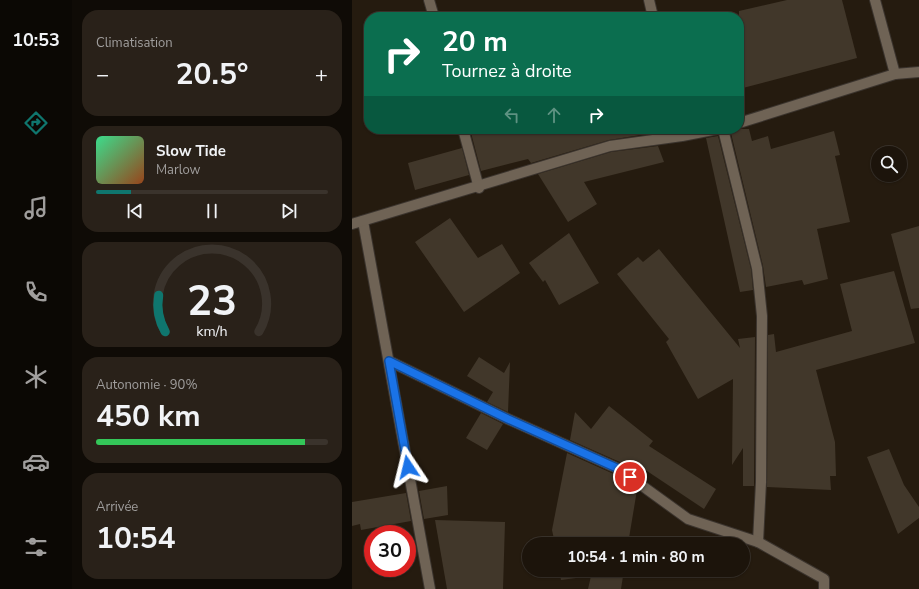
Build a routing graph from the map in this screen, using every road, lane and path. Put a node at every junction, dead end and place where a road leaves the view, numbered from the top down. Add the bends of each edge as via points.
1 (429, 0) edge
2 (649, 0) edge
3 (875, 0) edge
4 (433, 12) edge
5 (652, 12) edge
6 (919, 72) edge
7 (895, 74) junction
8 (744, 121) edge
9 (464, 134) edge
10 (676, 134) edge
11 (724, 134) edge
12 (478, 188) junction
13 (363, 221) junction
14 (352, 224) edge
15 (389, 361) junction
16 (758, 542) junction
17 (430, 589) edge
18 (824, 589) edge

1 - 4 street
2 - 5 street
3 - 7 street
6 - 7 street
7 - 8 street
9 - 12 street
10 - 12 street via 610,146
11 - 16 street via 756,268 762,316
12 - 13 street
13 - 14 street
13 - 15 street
15 - 16 street via 619,469 688,519
15 - 17 street
16 - 18 street via 824,579

